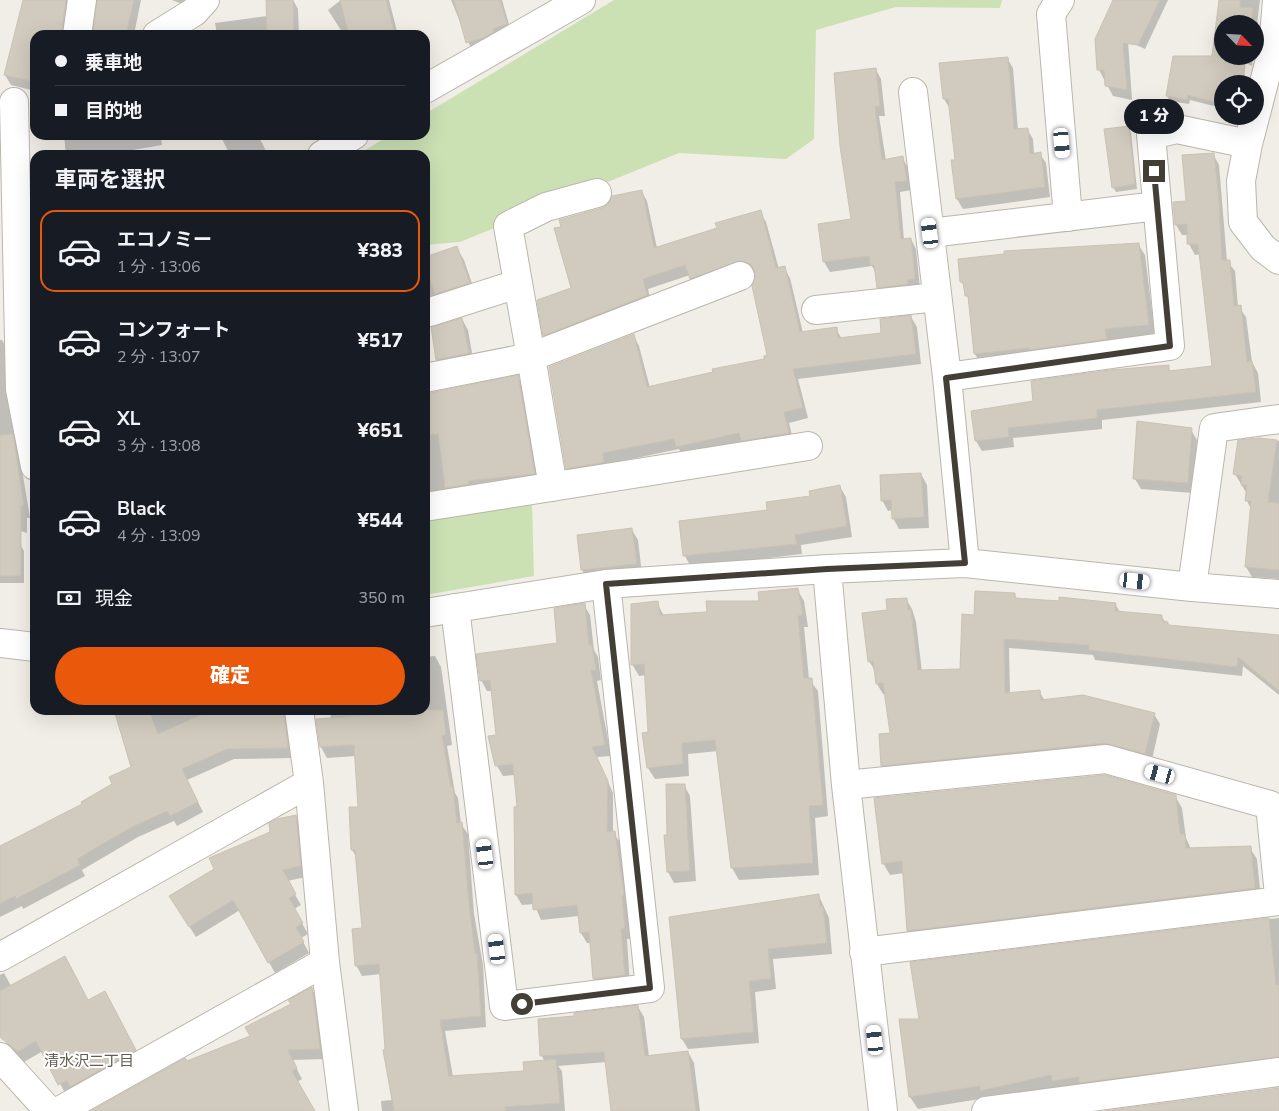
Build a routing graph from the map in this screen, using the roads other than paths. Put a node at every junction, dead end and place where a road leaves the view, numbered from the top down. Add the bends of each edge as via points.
1 (82, 0) edge
2 (205, 0) edge
3 (582, 0) edge
4 (1060, 0) edge
5 (1278, 0) edge
6 (78, 30) edge
7 (165, 30) edge
8 (430, 86) edge
9 (913, 92) dead end
10 (16, 99) edge
11 (346, 140) edge
12 (1248, 144) junction
13 (330, 150) edge
14 (597, 193) dead end
15 (1157, 206) junction
16 (1068, 216) junction
17 (27, 227) edge
18 (930, 233) junction
19 (1279, 260) edge
20 (740, 276) dead end
21 (517, 284) junction
22 (937, 297) junction
23 (816, 310) dead end
24 (430, 312) dead end
25 (532, 357) junction
26 (430, 377) edge
27 (946, 378) junction
28 (27, 386) edge
29 (30, 416) edge
30 (1279, 419) edge
31 (808, 446) dead end
32 (554, 487) junction
33 (430, 506) edge
34 (965, 563) junction
35 (827, 569) junction
36 (606, 584) junction
37 (1192, 587) junction
38 (1279, 594) edge
39 (455, 608) junction
40 (430, 612) edge
41 (0, 643) edge
42 (30, 646) edge
43 (300, 715) edge
44 (309, 783) junction
45 (846, 785) junction
46 (1279, 895) edge
47 (1279, 902) edge
48 (864, 952) junction
49 (0, 957) edge
50 (325, 962) junction
51 (0, 1057) edge
52 (1279, 1072) edge
53 (50, 1111) edge
54 (59, 1111) edge
55 (344, 1111) edge
56 (883, 1111) edge
57 (986, 1111) edge

1 - 6 street
2 - 7 street via 194,12
3 - 8 street
4 - 16 street via 1051,14
5 - 12 street via 1273,48
9 - 18 street
10 - 17 street
11 - 13 street
12 - 15 street via 1177,129 1151,135
12 - 19 street via 1241,181 1243,222 1263,248
14 - 21 street via 546,207 508,226
15 - 16 street
15 - 27 street via 1170,346
16 - 18 street
17 - 28 street
18 - 22 street
20 - 25 street
21 - 24 street
21 - 25 street
22 - 23 street
22 - 27 street
25 - 26 street
25 - 32 street
27 - 34 street
28 - 29 street
30 - 37 street via 1214,428
31 - 32 street
32 - 33 street
34 - 35 street
34 - 37 street
35 - 36 street
35 - 45 street
36 - 39 street
36 - 39 street via 650,988 504,1006
37 - 38 street
39 - 40 street
41 - 42 street
43 - 44 street
44 - 49 street
44 - 50 street
45 - 46 street via 1106,759 1270,805
45 - 48 street
47 - 48 street
48 - 56 street
50 - 54 street
50 - 55 street
51 - 53 street
52 - 57 street

